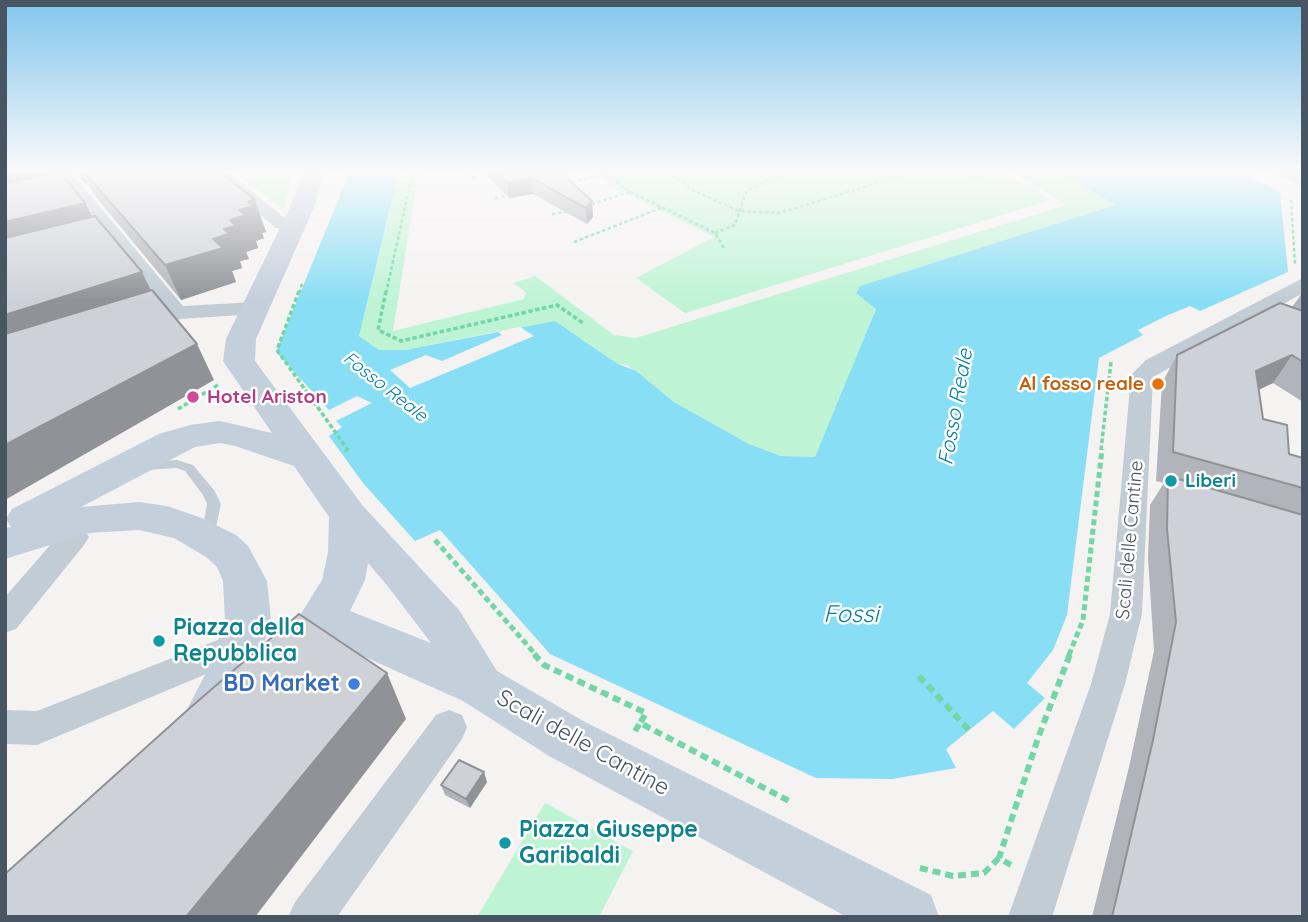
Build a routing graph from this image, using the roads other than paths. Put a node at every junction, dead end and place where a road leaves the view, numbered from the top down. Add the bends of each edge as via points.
1 (96, 214) edge
2 (269, 214) edge
3 (298, 214) edge
4 (295, 223) junction
5 (116, 239) junction
6 (92, 246) edge
7 (1299, 279) edge
8 (255, 308) junction
9 (178, 313) junction
10 (1252, 315) junction
11 (1277, 326) edge
12 (125, 330) edge
13 (305, 457) junction
14 (123, 468) junction
15 (1147, 490) joint
16 (349, 516) junction
17 (5, 531) edge
18 (75, 537) dead end
19 (208, 537) junction
20 (5, 544) edge
21 (5, 620) edge
22 (320, 626) junction
23 (218, 654) dead end
24 (464, 707) junction
25 (5, 727) edge
26 (910, 891) edge
27 (310, 917) edge
28 (1030, 917) edge

1 - 5 street
2 - 4 street via 282,224
3 - 4 street
4 - 8 street
5 - 6 street
5 - 9 street
7 - 10 street, Scali delle Cantine
8 - 9 street
8 - 13 street via 241,339 239,361
9 - 12 street
10 - 11 street
10 - 15 street, Scali delle Cantine via 1142,375
13 - 14 street via 240,435 203,433 172,442
13 - 16 street
14 - 17 street
14 - 19 lane via 166,464 189,468 214,504
15 - 28 street, Scali delle Cantine via 1120,637
16 - 22 street via 343,580
16 - 24 street via 443,624
18 - 21 street
19 - 20 street via 167,520 117,516 62,524
19 - 22 street via 240,569 248,620 230,676 185,752 295,656
22 - 24 street, Scali delle Cantine via 353,631
23 - 25 street via 37,728
24 - 26 street, Scali delle Cantine via 567,739
24 - 27 street

